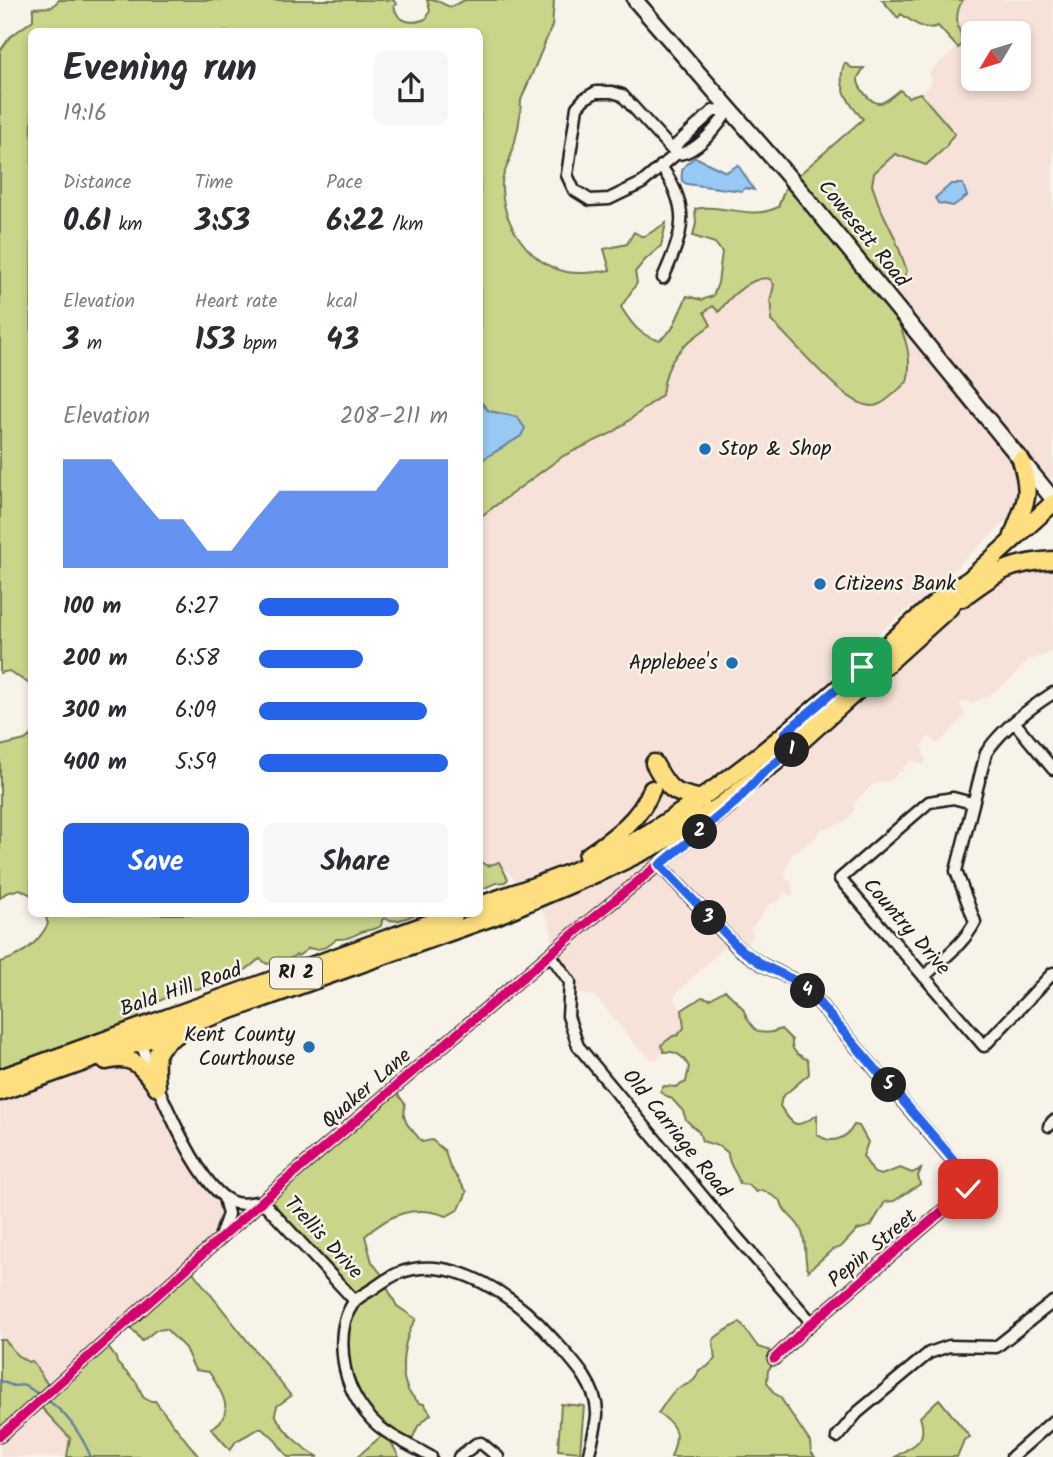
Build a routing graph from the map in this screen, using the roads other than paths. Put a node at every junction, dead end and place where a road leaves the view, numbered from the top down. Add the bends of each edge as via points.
1 (635, 0) edge
2 (729, 108) junction
3 (676, 154) junction
4 (662, 166) junction
5 (663, 278) dead end
6 (1021, 460) junction
7 (1053, 501) edge
8 (1011, 541) junction
9 (1053, 560) edge
10 (970, 579) junction
11 (949, 608) junction
12 (1053, 693) edge
13 (1015, 723) junction
14 (785, 733) junction
15 (796, 746) junction
16 (654, 763) dead end
17 (1053, 769) edge
18 (762, 774) junction
19 (653, 789) dead end
20 (702, 799) junction
21 (972, 803) junction
22 (660, 865) junction
23 (557, 877) junction
24 (483, 904) edge
25 (447, 917) edge
26 (550, 954) junction
27 (1053, 973) edge
28 (924, 977) junction
29 (213, 1016) junction
30 (139, 1035) junction
31 (0, 1078) edge
32 (29, 1081) junction
33 (157, 1087) junction
34 (0, 1092) edge
35 (224, 1198) junction
36 (262, 1200) junction
37 (214, 1244) junction
38 (355, 1301) junction
39 (1053, 1302) edge
40 (812, 1323) junction
41 (774, 1359) dead end
42 (1053, 1422) edge
43 (0, 1436) edge
44 (836, 1437) dead end
45 (431, 1457) edge
46 (459, 1457) edge
47 (498, 1457) edge
48 (588, 1457) edge
49 (1012, 1457) edge

1 - 2 main road, Cowesett Road
2 - 3 street via 713,111 676,145
2 - 6 main road, Cowesett Road
3 - 4 street
3 - 4 street via 622,95 596,92 580,102 567,175 578,194 593,200 609,199 642,183
4 - 5 street via 680,200 682,216 679,238
6 - 7 main road, Cowesett Road
6 - 8 main road via 1028,499
7 - 8 main road, Quaker Lane / RI 2
8 - 10 main road, Quaker Lane / RI 2
9 - 11 main road via 999,572
10 - 11 main road, Quaker Lane / RI 2
10 - 14 main road, Quaker Lane / RI 2 via 942,597
11 - 15 main road, Quaker Lane / RI 2
12 - 13 street
13 - 17 street
13 - 21 street via 986,753
14 - 15 main road
14 - 20 main road, Quaker Lane / RI 2
15 - 18 main road, Quaker Lane / RI 2
16 - 20 main road via 671,789
18 - 22 street, Quaker Lane via 737,801
18 - 29 main road, Quaker Lane / RI 2 via 659,844 607,869 498,915
19 - 23 main road via 631,823
20 - 23 main road, Quaker Lane / RI 2 via 602,858
21 - 28 street via 956,871 975,922
21 - 28 street, Country Drive via 953,798 929,802 840,879
22 - 26 street, Quaker Lane
22 - 40 street, Pepin Street via 733,944 798,982 813,996 970,1181 968,1189
23 - 24 main road, RI 2
25 - 30 main road, Bald Hill Road / RI 2
26 - 36 street, Quaker Lane
26 - 40 street, Old Carriage Road via 570,982 568,1016 578,1046
27 - 28 street, Country Drive via 984,1046
29 - 30 main road, Quaker Lane / RI 2
29 - 33 main road via 157,1049
30 - 31 main road, Bald Hill Road / RI 2
30 - 32 main road, Quaker Lane / RI 2
30 - 33 street
32 - 33 main road via 121,1058 140,1066
32 - 34 main road, Quaker Lane / RI 2
33 - 35 street via 191,1155
35 - 36 street via 239,1204
35 - 37 street via 227,1221
36 - 37 street, Quaker Lane
36 - 38 street, Trellis Drive
37 - 43 street, Quaker Lane
38 - 45 street, Trellis Drive via 342,1345 354,1395 384,1431
38 - 48 street, Trellis Drive via 398,1273 423,1269 463,1275 508,1296 550,1335 590,1387 597,1416
39 - 44 street via 996,1347 949,1346 929,1353 857,1413
40 - 41 street, Pepin Street
42 - 49 street
46 - 47 street via 481,1443

